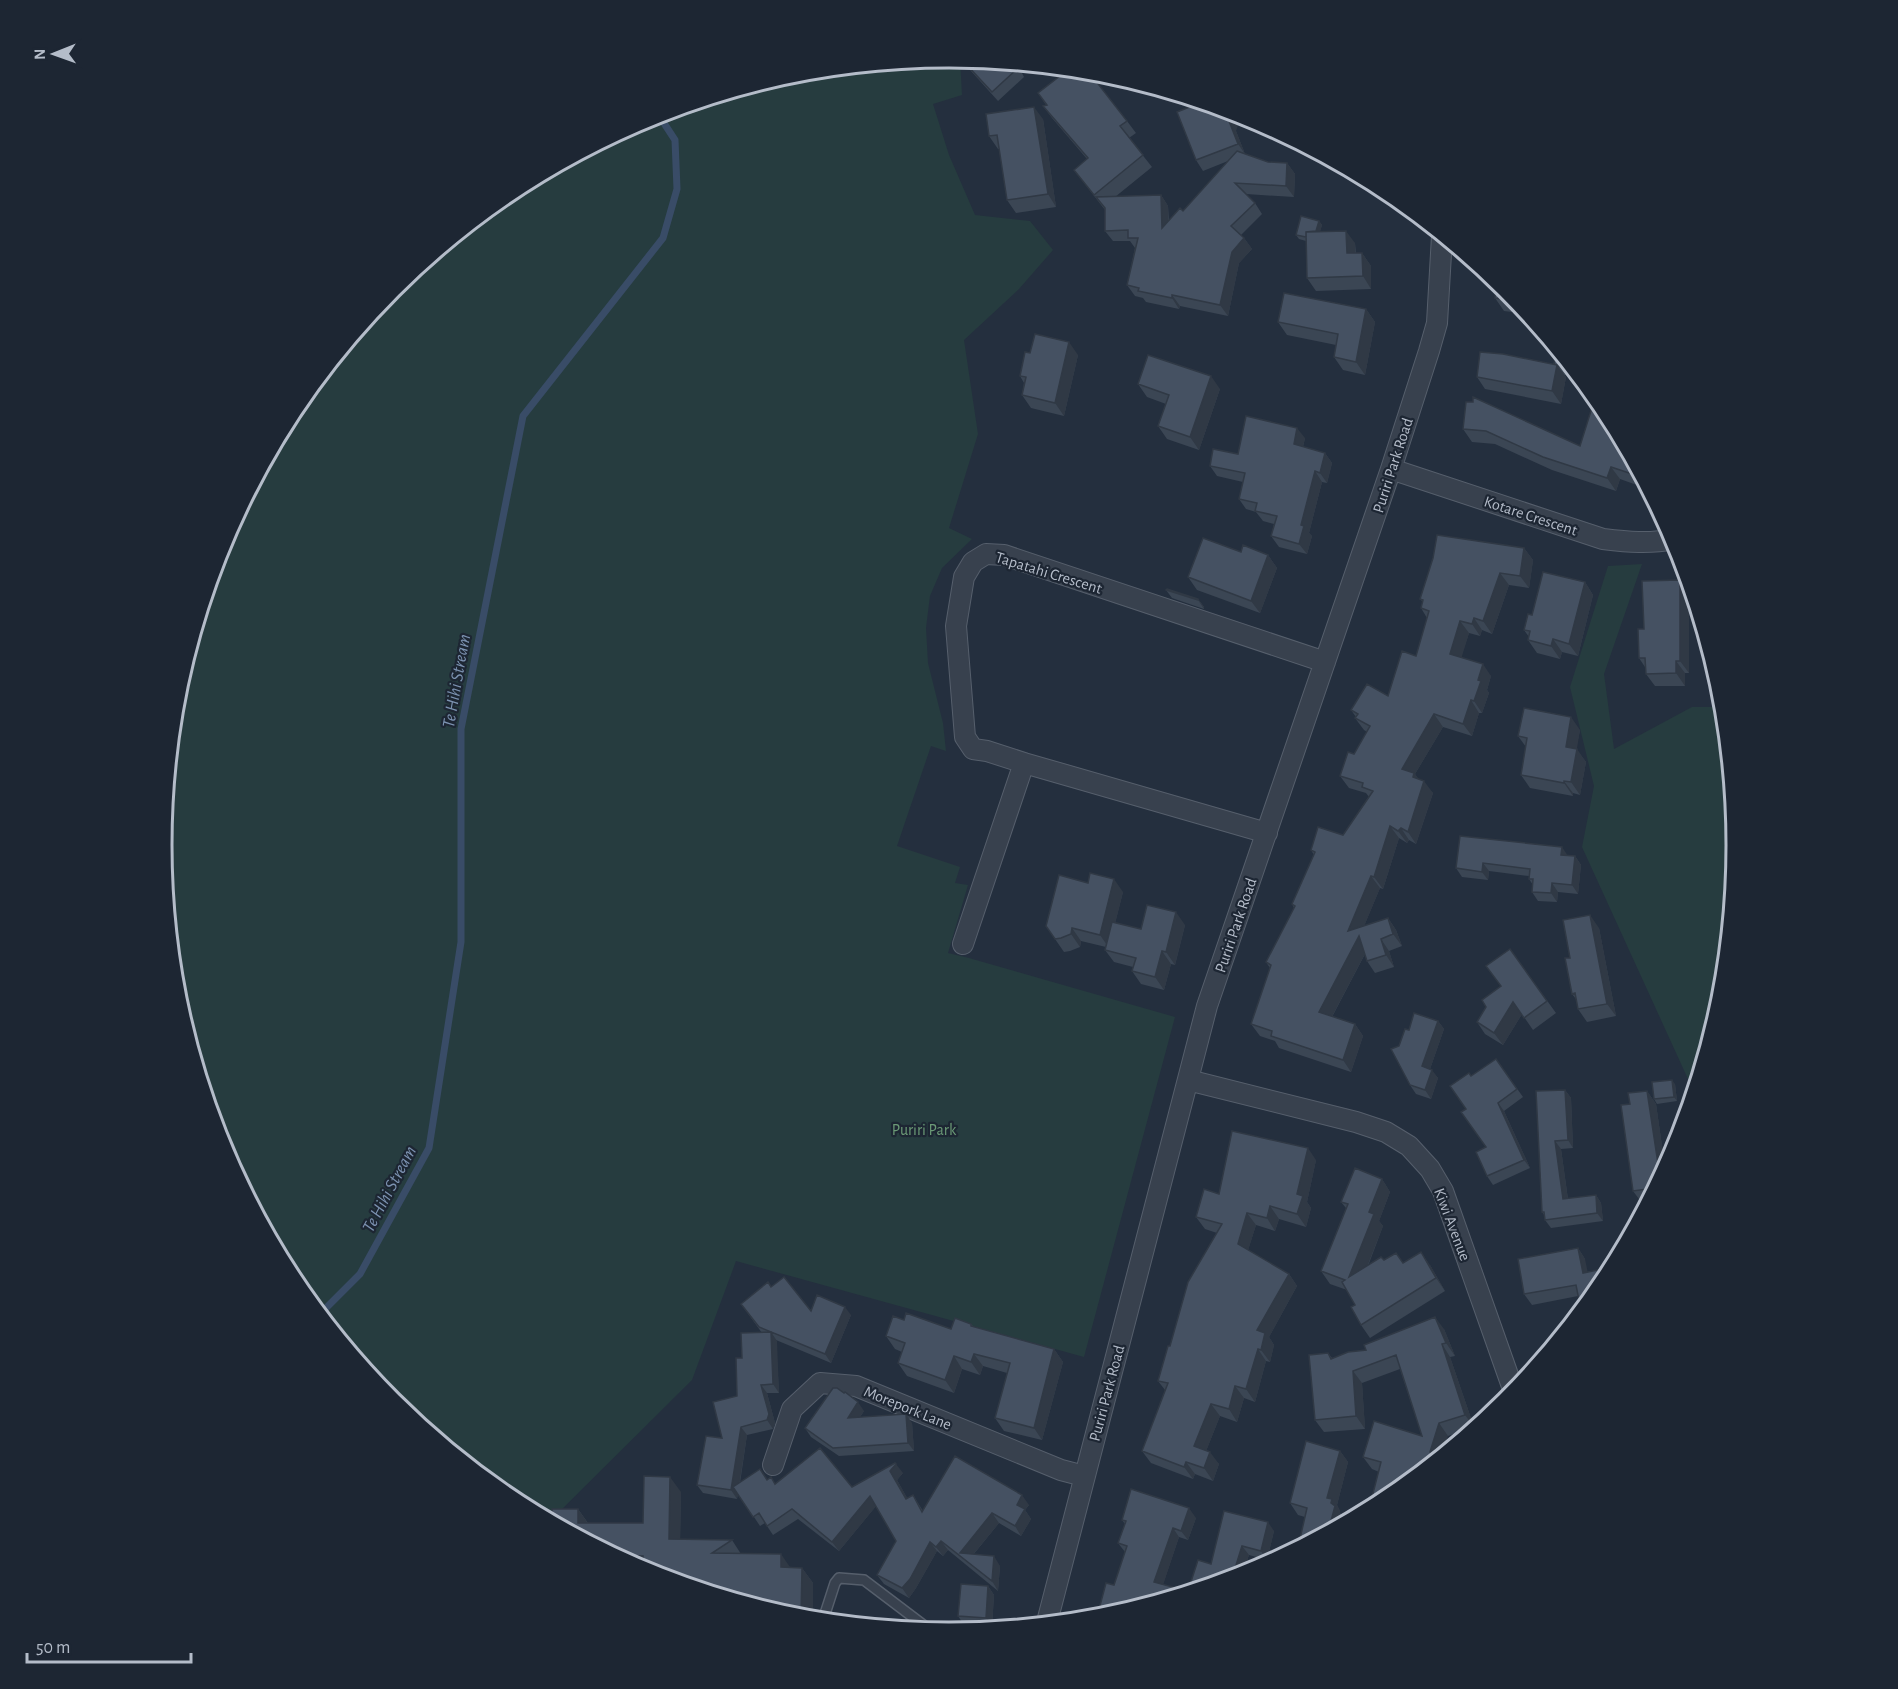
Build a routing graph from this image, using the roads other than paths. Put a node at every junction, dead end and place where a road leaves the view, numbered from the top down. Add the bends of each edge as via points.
1 (1442, 244) edge
2 (1391, 469) junction
3 (1664, 541) edge
4 (1325, 662) junction
5 (1024, 763) junction
6 (1267, 833) junction
7 (963, 944) dead end
8 (1188, 1080) junction
9 (1510, 1381) edge
10 (773, 1465) dead end
11 (1084, 1476) junction
12 (826, 1612) edge
13 (1049, 1615) edge
14 (918, 1621) edge

1 - 2 street, Puriri Park Road via 1437,323
2 - 3 street, Kotare Crescent via 1603,539
2 - 4 street, Puriri Park Road
4 - 5 street, Tapatahi Crescent via 1004,555 986,554 973,562 964,577 956,626 965,737 973,749
4 - 6 street, Puriri Park Road
5 - 6 street, Tapatahi Crescent
5 - 7 street
6 - 8 street, Puriri Park Road via 1207,1006
8 - 9 street, Kiwi Avenue via 1356,1122 1386,1132 1409,1146 1443,1191
8 - 11 street, Puriri Park Road
10 - 11 street, Morepork Lane via 792,1409 820,1383 856,1386
11 - 13 street, Puriri Park Road
12 - 14 lane via 835,1583 839,1578 848,1578 864,1580

